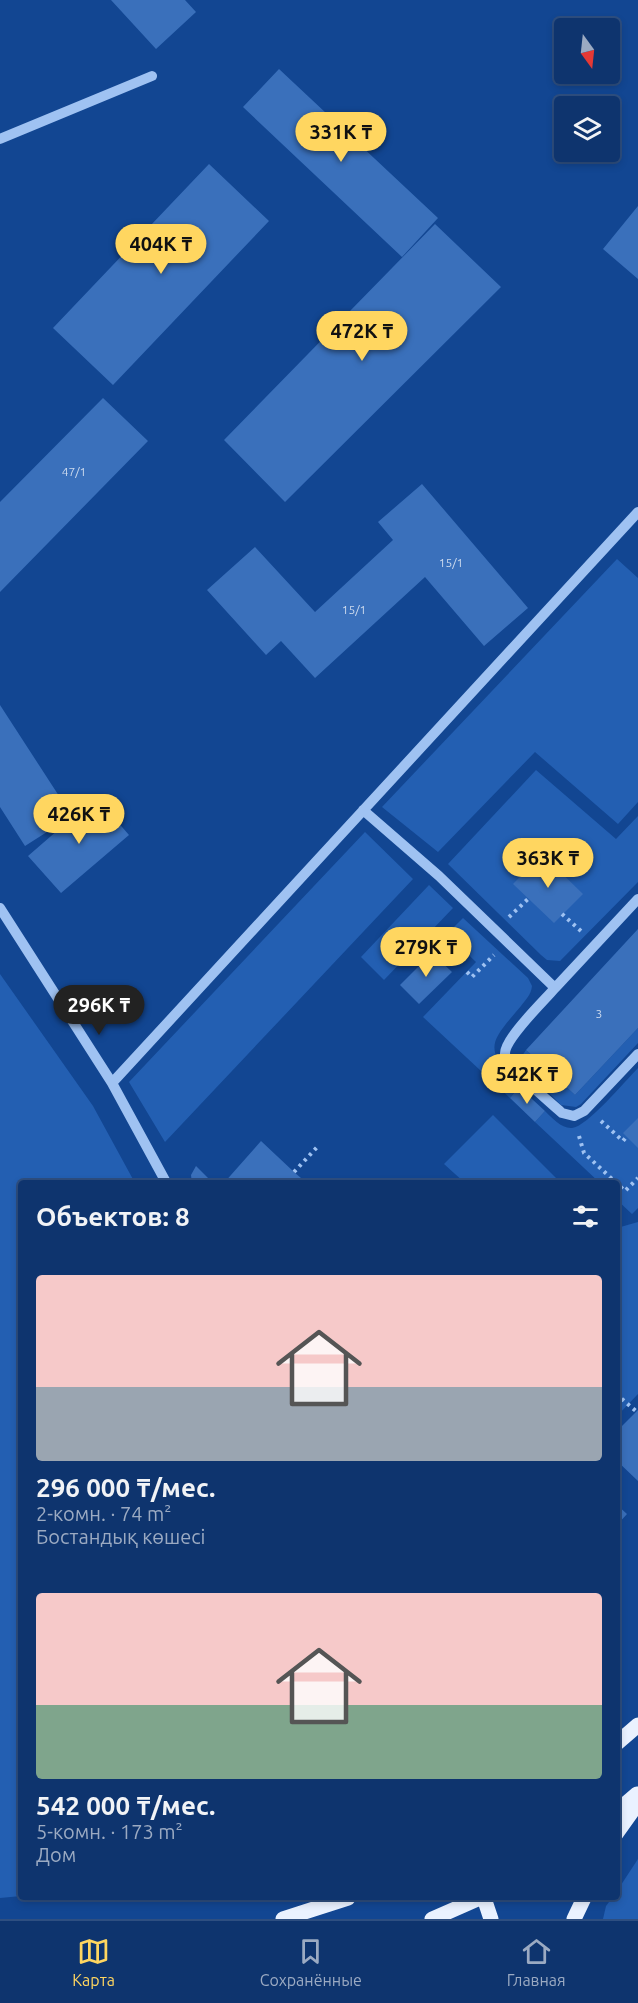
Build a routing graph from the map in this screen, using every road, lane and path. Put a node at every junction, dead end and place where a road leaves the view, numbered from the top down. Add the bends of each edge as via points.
1 (152, 76) dead end
2 (0, 139) edge
3 (638, 512) edge
4 (363, 810) junction
5 (638, 899) edge
6 (0, 908) edge
7 (507, 941) junction
8 (467, 972) dead end
9 (555, 988) junction
10 (638, 1054) edge
11 (112, 1083) junction
12 (587, 1108) junction
13 (574, 1116) junction
14 (627, 1136) dead end
15 (319, 1145) dead end
16 (294, 1172) dead end
17 (638, 1178) edge
18 (165, 1180) edge
19 (613, 1180) edge
20 (620, 1186) edge
21 (620, 1397) edge
22 (637, 1412) edge
23 (638, 1725) edge
24 (620, 1741) edge
25 (638, 1794) edge
26 (638, 1803) edge
27 (620, 1809) edge
28 (620, 1828) edge
29 (339, 1900) edge
30 (477, 1900) edge
31 (483, 1900) edge
32 (583, 1900) edge
33 (283, 1919) edge
34 (432, 1919) edge
35 (491, 1919) edge
36 (574, 1919) edge

1 - 2 street
3 - 4 street
4 - 7 street
4 - 11 street
5 - 9 street
6 - 11 street
7 - 8 path via 472,977
7 - 9 street
9 - 13 street via 509,1041 505,1053 509,1064 562,1113
10 - 12 street
11 - 18 street
12 - 13 street
12 - 14 path via 623,1141
13 - 19 path via 584,1153
15 - 16 path
17 - 20 path via 625,1191
21 - 22 path
23 - 24 main road
25 - 27 main road
26 - 28 main road
29 - 33 main road
30 - 34 main road
31 - 35 main road
32 - 36 main road

